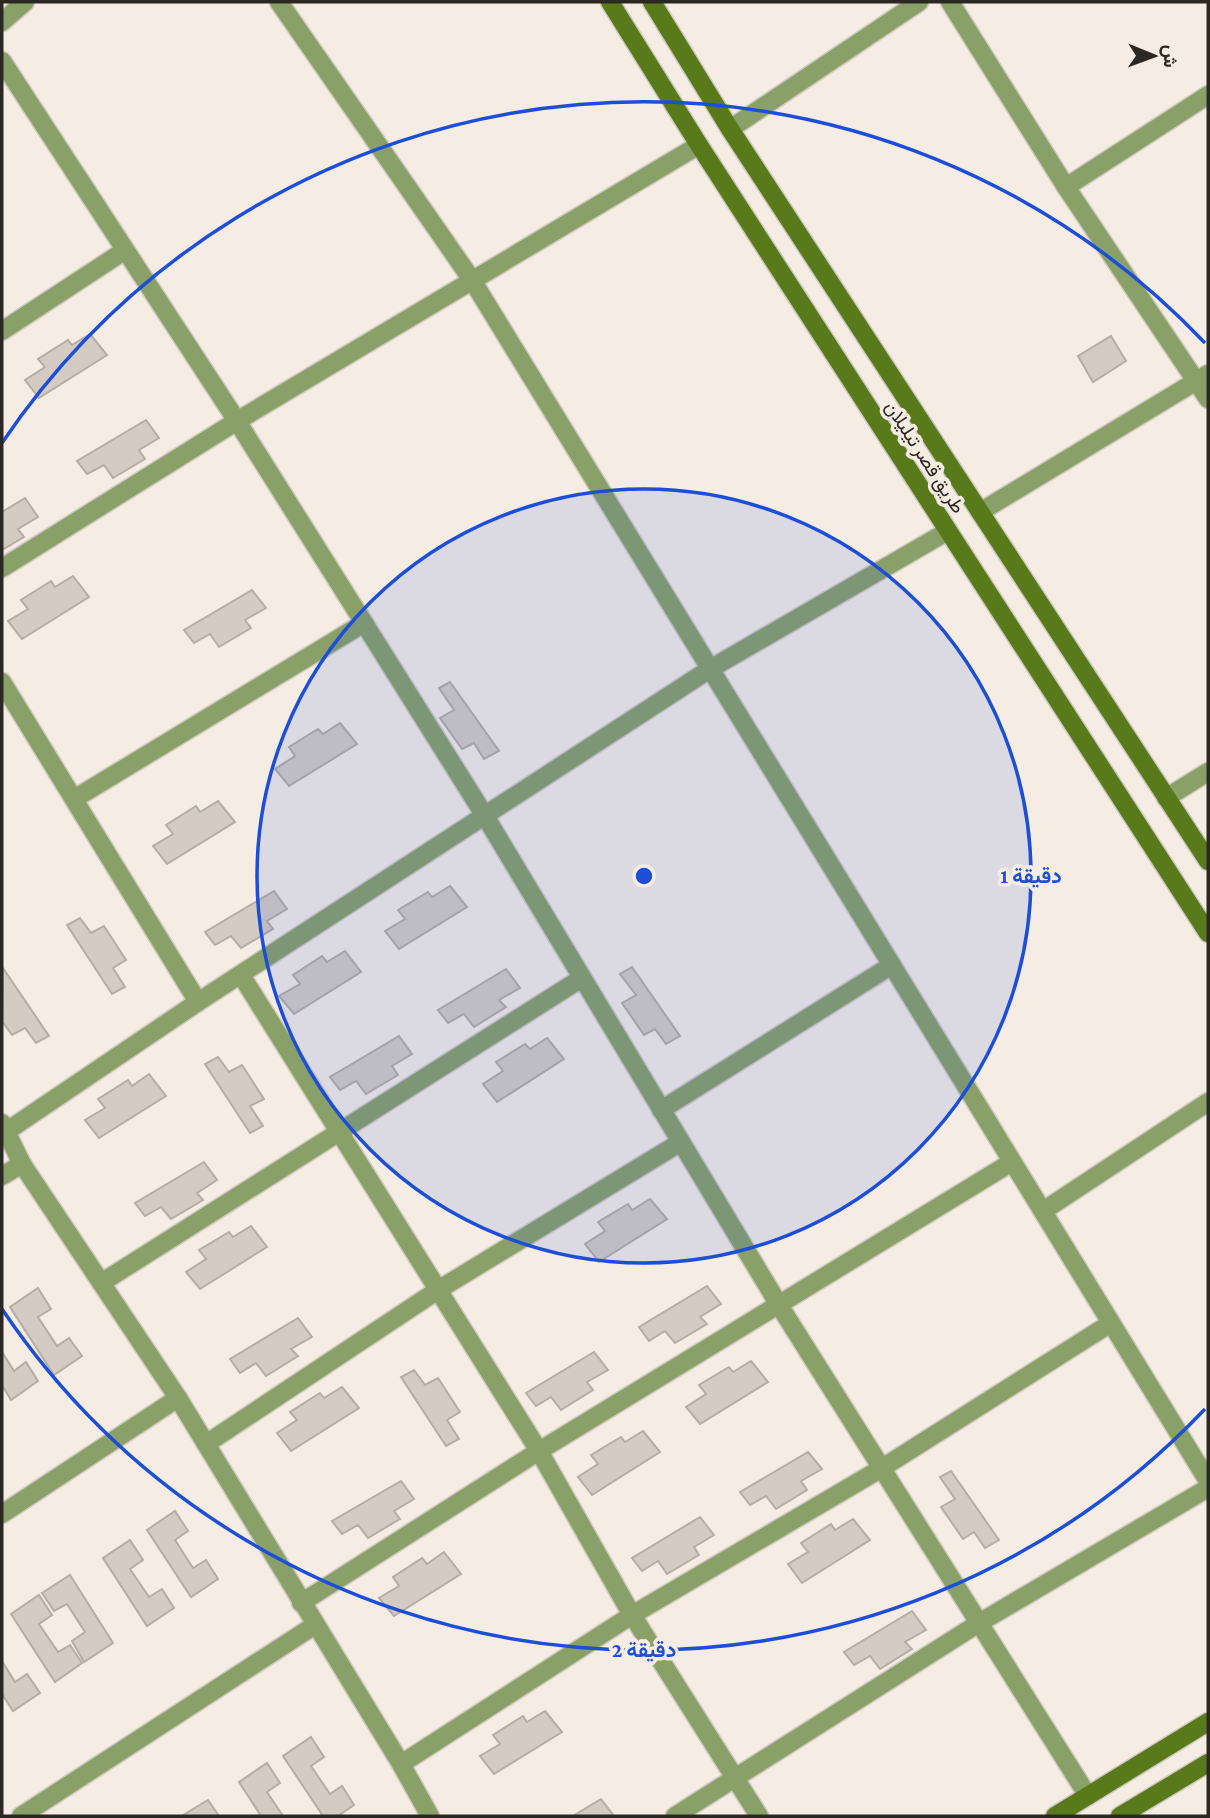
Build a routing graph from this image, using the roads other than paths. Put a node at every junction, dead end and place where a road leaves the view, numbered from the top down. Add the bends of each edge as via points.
1 (25, 2) edge
2 (279, 2) edge
3 (610, 2) edge
4 (652, 2) edge
5 (919, 2) edge
6 (950, 2) edge
7 (2, 22) edge
8 (2, 61) edge
9 (1208, 95) edge
10 (730, 129) junction
11 (699, 145) junction
12 (1066, 187) junction
13 (124, 251) junction
14 (472, 280) junction
15 (2, 331) edge
16 (1202, 378) edge
17 (1208, 399) edge
18 (237, 421) junction
19 (980, 512) junction
20 (948, 531) junction
21 (2, 568) edge
22 (364, 623) junction
23 (710, 669) junction
24 (2, 682) edge
25 (1208, 772) edge
26 (1166, 798) junction
27 (74, 799) junction
28 (485, 816) junction
29 (1208, 861) edge
30 (1208, 933) edge
31 (892, 965) junction
32 (241, 975) junction
33 (582, 978) junction
34 (198, 1002) junction
35 (1208, 1102) edge
36 (662, 1110) junction
37 (4, 1127) edge
38 (338, 1131) junction
39 (681, 1142) junction
40 (1013, 1162) junction
41 (22, 1164) junction
42 (2, 1176) edge
43 (1043, 1211) junction
44 (101, 1283) junction
45 (438, 1290) junction
46 (779, 1305) junction
47 (1111, 1323) junction
48 (178, 1398) junction
49 (206, 1444) junction
50 (539, 1451) junction
51 (882, 1468) junction
52 (1208, 1481) edge
53 (1208, 1488) edge
54 (2, 1514) edge
55 (301, 1603) junction
56 (632, 1615) junction
57 (979, 1623) junction
58 (315, 1625) junction
59 (1208, 1722) edge
60 (1208, 1763) edge
61 (401, 1764) junction
62 (735, 1777) junction
63 (1088, 1796) junction
64 (21, 1816) edge
65 (430, 1816) edge
66 (675, 1816) edge
67 (759, 1816) edge
68 (1055, 1816) edge
69 (1120, 1816) edge

1 - 7 street
2 - 14 street
3 - 11 main road, طريق قصر تيليلان
4 - 10 main road, طريق قصر تيليلان
5 - 10 street
6 - 12 street
8 - 13 street
9 - 12 street
10 - 19 main road, طريق قصر تيليلان
11 - 14 street
11 - 20 main road, طريق قصر تيليلان
12 - 16 street
13 - 15 street
13 - 18 street
14 - 18 street
14 - 23 street
16 - 17 street
16 - 19 street
18 - 21 street
18 - 22 street
19 - 26 main road, طريق قصر تيليلان
20 - 23 street
20 - 30 main road, طريق قصر تيليلان
22 - 27 street
22 - 28 street
23 - 28 street
23 - 31 street
24 - 27 street
25 - 26 street
26 - 29 main road, طريق قصر تيليلان
27 - 34 street
28 - 32 street
28 - 33 street
31 - 36 street
31 - 40 street
32 - 34 street
32 - 38 street
33 - 36 street
33 - 38 street
34 - 37 street
35 - 43 street
36 - 39 street
37 - 41 street
38 - 44 street
38 - 45 street
39 - 45 street
39 - 46 street
40 - 43 street
40 - 46 street
41 - 42 street
41 - 44 street
43 - 47 street
44 - 48 street
45 - 49 street
45 - 50 street
46 - 50 street
46 - 51 street
47 - 51 street
47 - 52 street
48 - 49 street
48 - 54 street
49 - 55 street
50 - 55 street
50 - 56 street
51 - 56 street
51 - 57 street
53 - 57 street
55 - 58 street
56 - 61 street
56 - 62 street
57 - 62 street
57 - 63 street
58 - 61 street
58 - 64 street
59 - 63 main road
60 - 69 main road
61 - 65 street
62 - 66 street
62 - 67 street
63 - 68 main road

